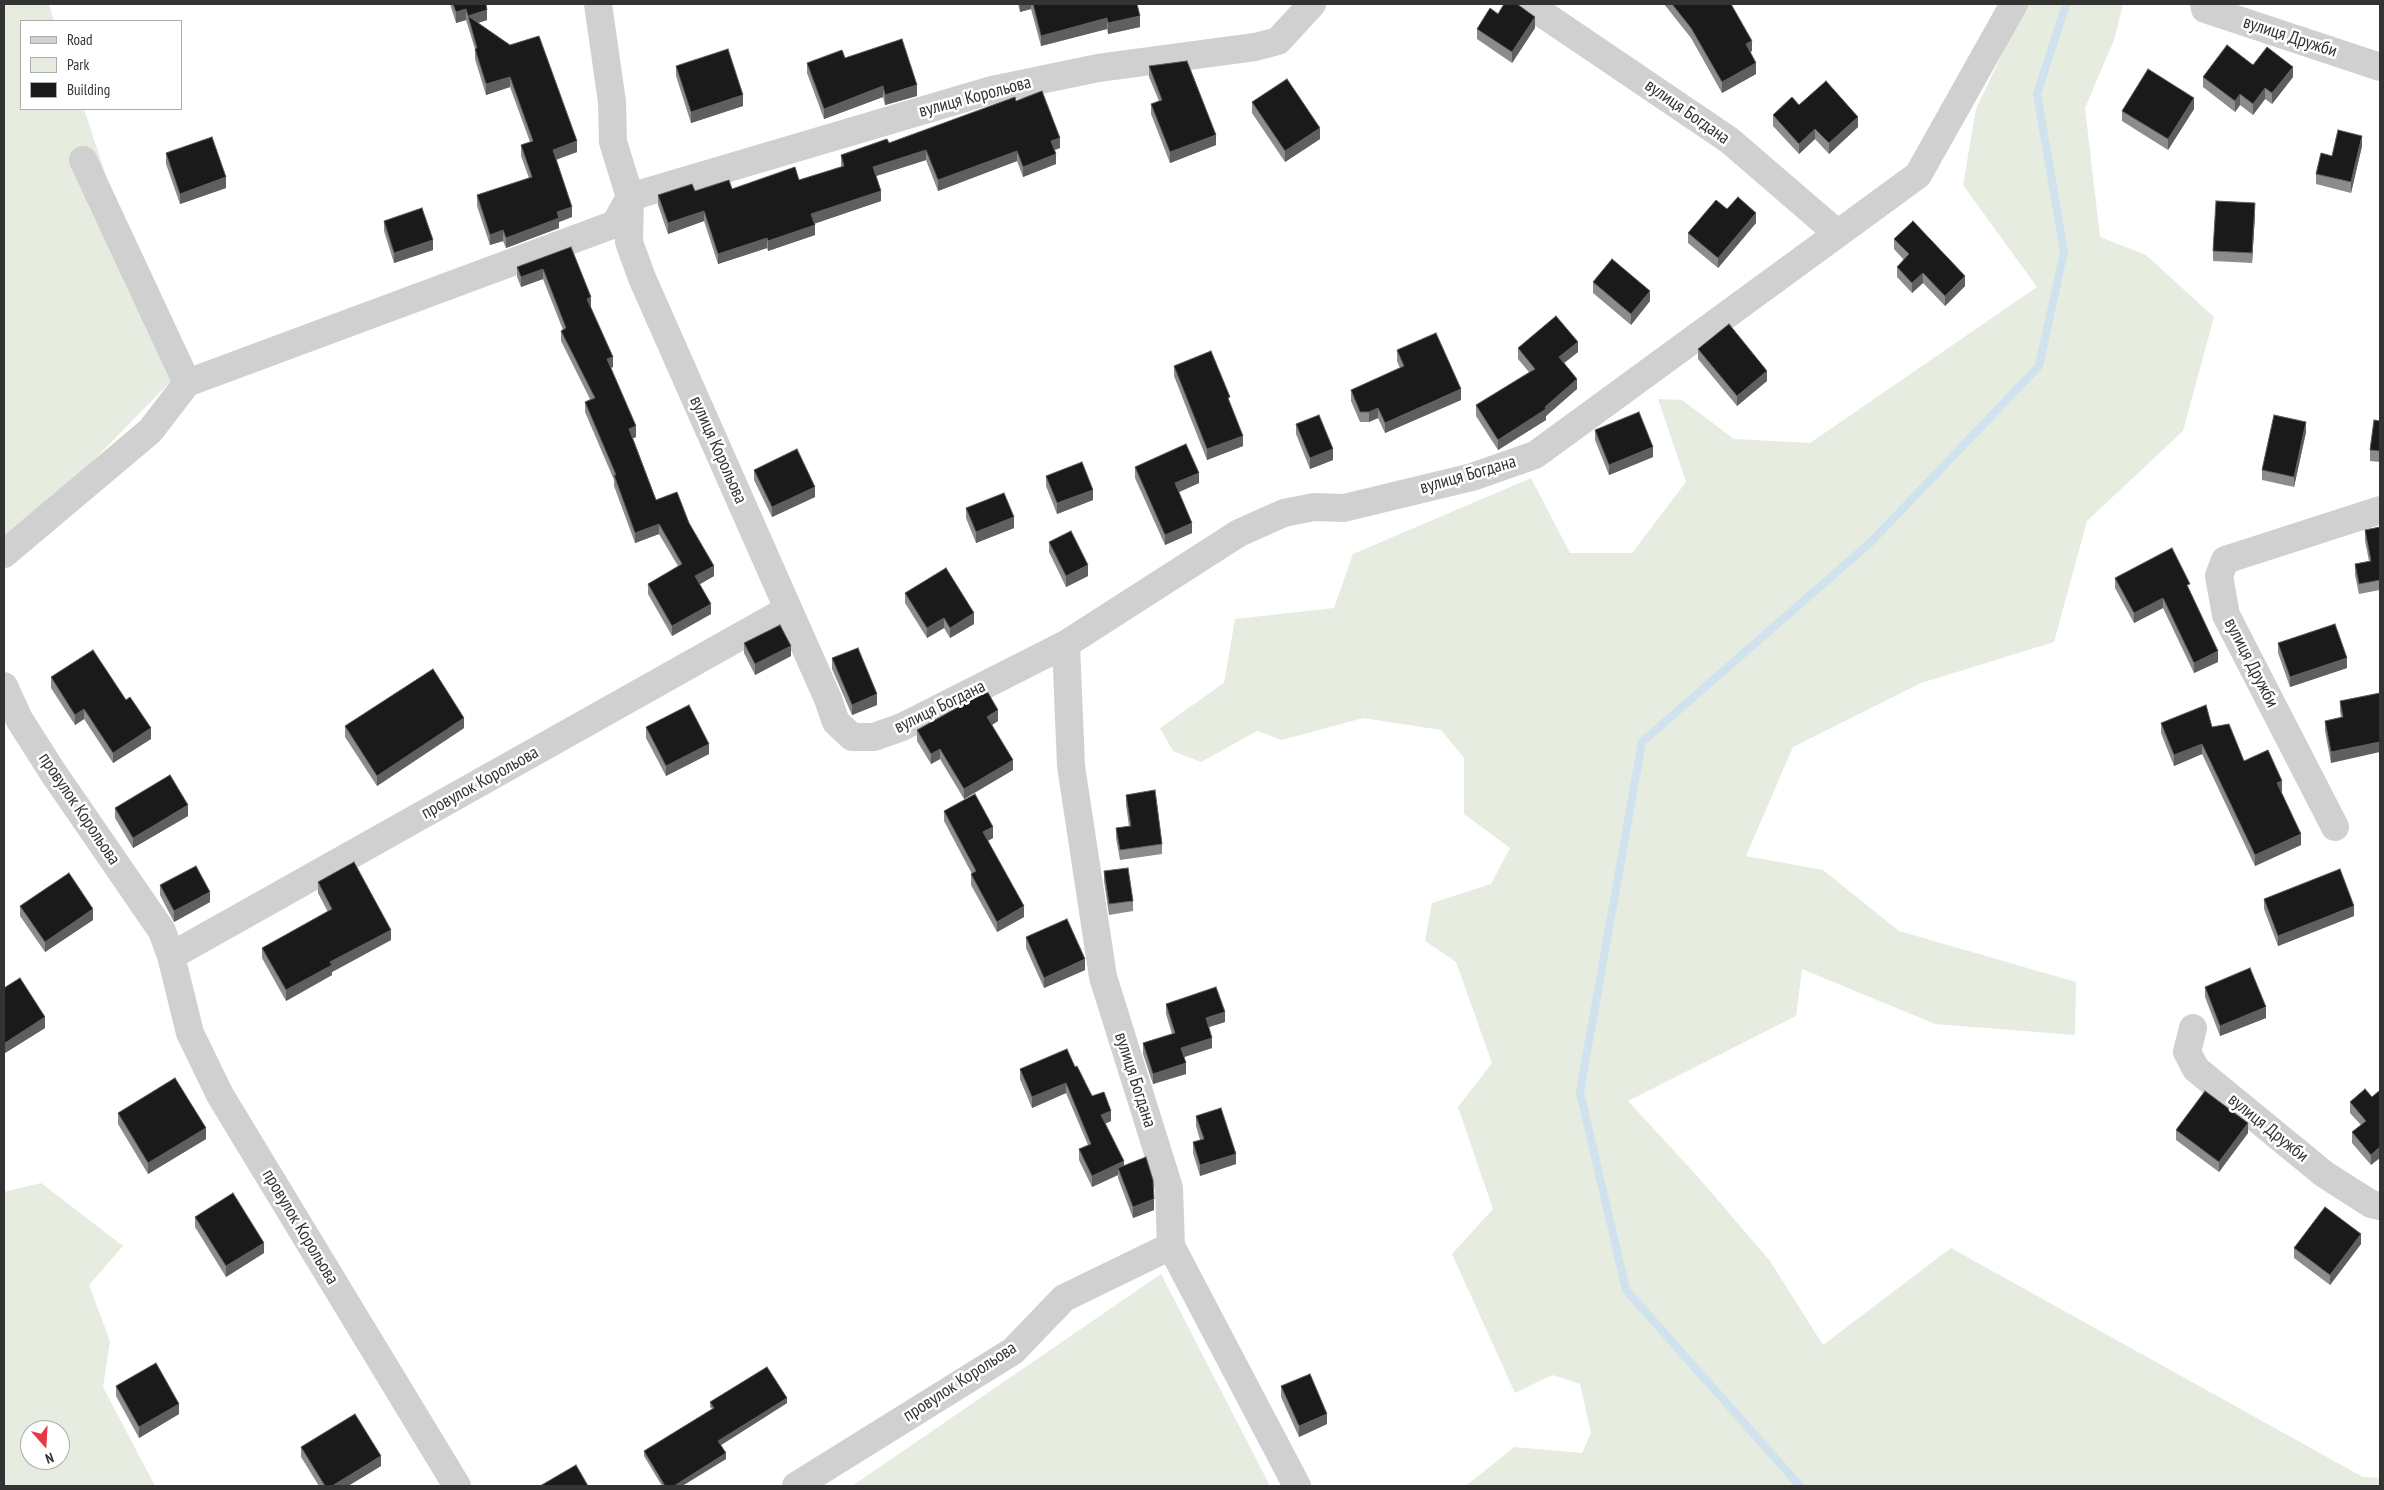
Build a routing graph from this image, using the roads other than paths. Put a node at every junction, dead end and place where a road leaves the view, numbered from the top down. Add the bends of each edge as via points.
1 (598, 4) edge
2 (1312, 4) edge
3 (1528, 4) edge
4 (2014, 4) edge
5 (2204, 4) edge
6 (2380, 68) edge
7 (83, 160) dead end
8 (630, 197) junction
9 (1837, 233) junction
10 (187, 383) junction
11 (2380, 510) edge
12 (4, 554) edge
13 (788, 610) junction
14 (1066, 644) junction
15 (4, 686) edge
16 (828, 699) joint
17 (2335, 826) dead end
18 (171, 956) junction
19 (2193, 1028) dead end
20 (2380, 1206) edge
21 (1171, 1246) junction
22 (457, 1486) edge
23 (796, 1486) edge
24 (1297, 1486) edge

1 - 8 street, вулиця Корольова via 612,102 613,142
2 - 8 street, вулиця Корольова via 1278,41 1255,47 1098,68 992,90
3 - 9 street, вулиця Богдана via 1729,140
4 - 9 street, вулиця Богдана via 1918,175
5 - 6 street, вулиця Дружби via 2205,9
7 - 10 street
8 - 10 street via 615,224
8 - 13 street, вулиця Корольова via 628,242
9 - 14 street, вулиця Богдана via 1535,455 1472,477 1344,508 1314,507 1284,512 1240,533
10 - 12 street via 150,431
11 - 17 street, вулиця Дружби via 2225,560 2219,576 2226,616
13 - 16 street, вулиця Корольова
13 - 18 street, провулок Корольова
14 - 16 street, вулиця Богдана via 902,727 874,737 852,737 836,722
14 - 21 street, вулиця Богдана via 1071,766 1103,977 1169,1188
15 - 18 street, провулок Корольова via 19,719 52,771 162,931
18 - 22 street, провулок Корольова via 190,1033 220,1094
19 - 20 street, вулиця Дружби via 2187,1052 2196,1068 2324,1174 2370,1204
21 - 23 street, провулок Корольова via 1064,1298 1013,1351
21 - 24 street, вулиця Богдана

